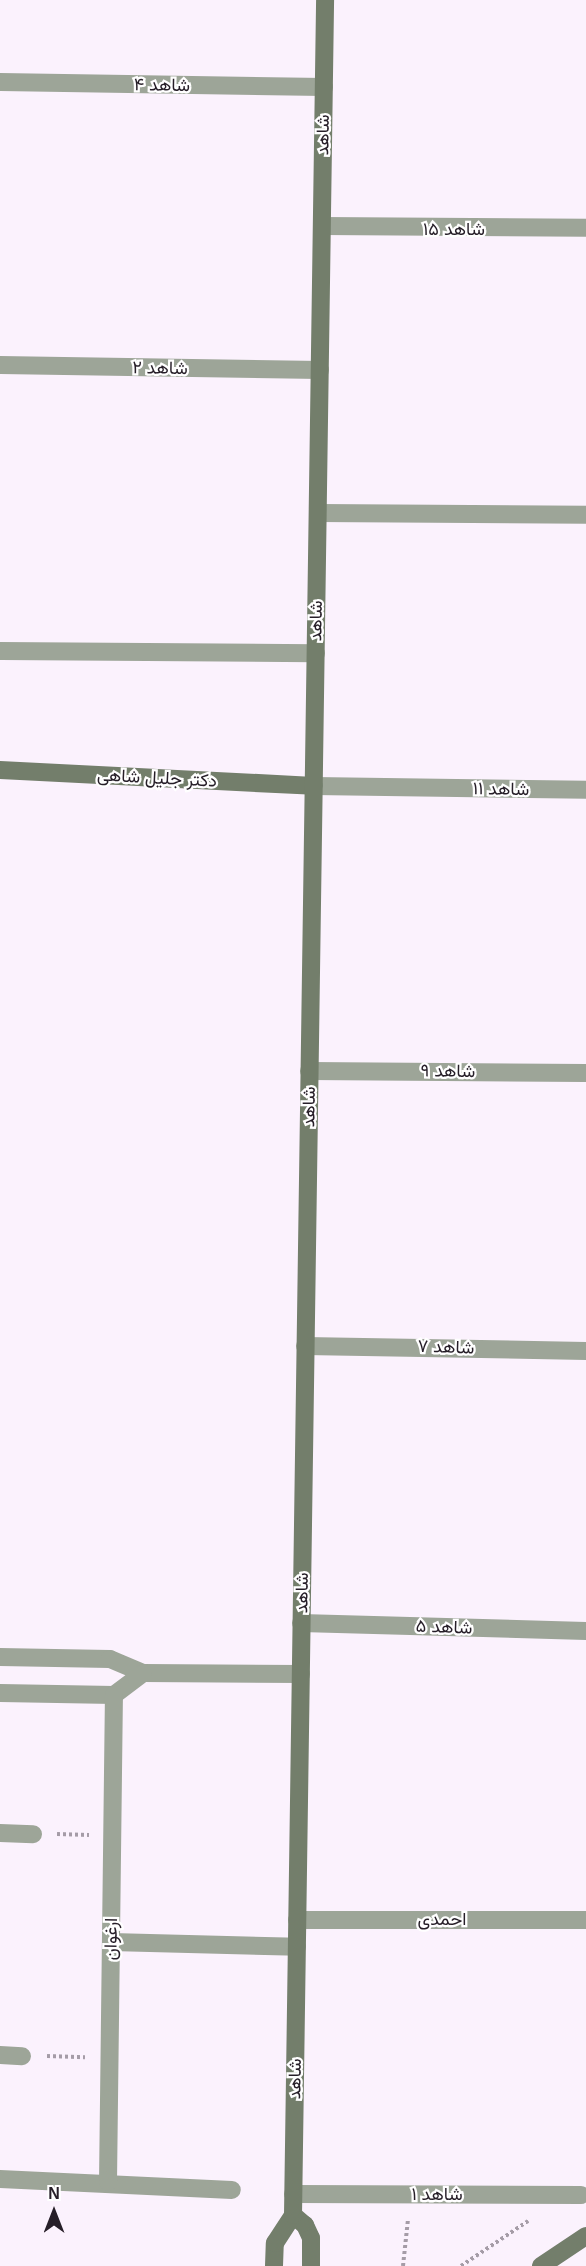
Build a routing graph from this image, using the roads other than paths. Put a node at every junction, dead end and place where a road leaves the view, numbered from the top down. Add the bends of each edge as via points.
1 (325, 0) edge
2 (0, 82) edge
3 (324, 87) junction
4 (322, 226) junction
5 (586, 228) edge
6 (0, 365) edge
7 (320, 370) junction
8 (318, 513) junction
9 (586, 515) edge
10 (0, 651) edge
11 (316, 653) junction
12 (0, 770) edge
13 (314, 786) junction
14 (586, 790) edge
15 (309, 1071) junction
16 (586, 1073) edge
17 (305, 1346) junction
18 (586, 1351) edge
19 (301, 1623) junction
20 (586, 1632) edge
21 (0, 1657) edge
22 (143, 1673) junction
23 (301, 1674) junction
24 (0, 1693) edge
25 (114, 1695) junction
26 (0, 1833) edge
27 (33, 1834) road end
28 (297, 1920) junction
29 (586, 1920) edge
30 (111, 1942) junction
31 (297, 1947) junction
32 (0, 2055) edge
33 (22, 2056) road end
34 (0, 2180) edge
35 (108, 2182) junction
36 (231, 2190) dead end
37 (293, 2193) junction
38 (573, 2195) road end
39 (292, 2215) junction
40 (586, 2236) edge
41 (565, 2258) edge
42 (274, 2266) edge
43 (311, 2266) edge
44 (541, 2266) edge

1 - 3 street, شاهد
2 - 3 street, شاهد ۴
3 - 4 street, شاهد
4 - 5 street, شاهد ۱۵
4 - 7 street, شاهد
6 - 7 street, شاهد ۲
7 - 8 street, شاهد
8 - 9 street
8 - 11 street, شاهد
10 - 11 street
11 - 13 street, شاهد
12 - 13 street, دکتر جلیل شاهی
13 - 14 street, شاهد ۱۱
13 - 15 street, شاهد
15 - 16 street, شاهد ۹
15 - 17 street, شاهد
17 - 18 street, شاهد ۷
17 - 19 street, شاهد
19 - 20 street, شاهد ۵
19 - 23 street, شاهد
21 - 22 street via 110,1659
22 - 23 street
22 - 25 street
23 - 28 street, شاهد
24 - 25 street
25 - 30 street, ارغوان
26 - 27 street
28 - 29 street, احمدی
28 - 31 street, شاهد
30 - 31 street
30 - 35 street, ارغوان
31 - 37 street, شاهد
32 - 33 street
34 - 35 street
35 - 36 street
37 - 38 street, شاهد ۱
37 - 39 street, شاهد
39 - 42 street, شاهد via 275,2243
39 - 43 street via 305,2225 311,2238
40 - 41 street
41 - 44 street

